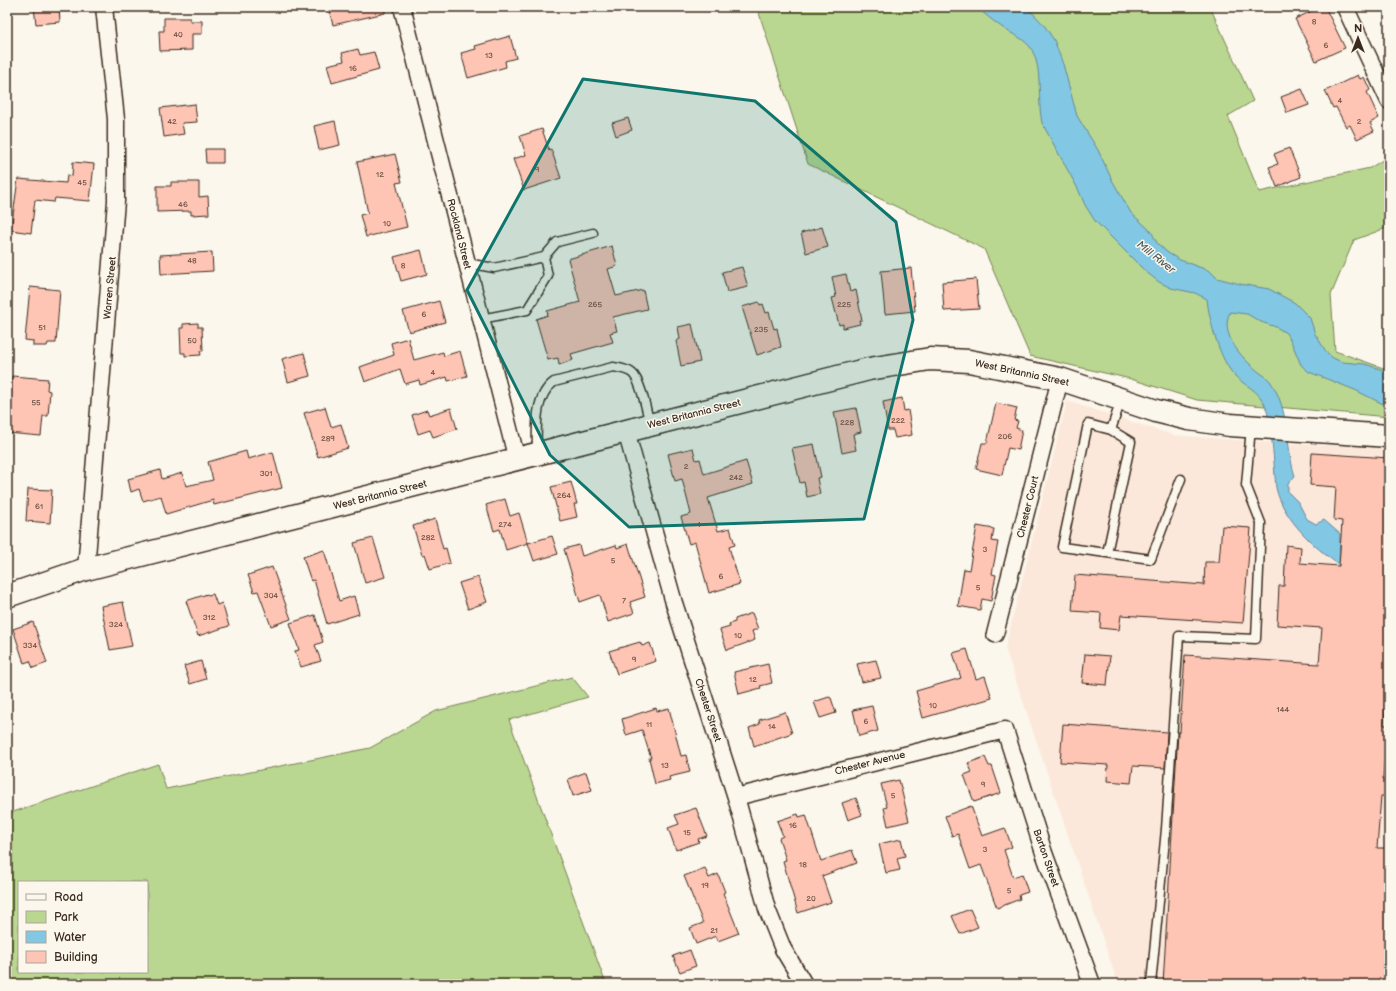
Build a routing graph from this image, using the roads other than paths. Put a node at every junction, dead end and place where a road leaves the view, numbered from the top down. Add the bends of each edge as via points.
1 (104, 7) edge
2 (402, 7) edge
3 (1345, 7) edge
4 (1384, 79) edge
5 (1389, 101) edge
6 (593, 233) dead end
7 (544, 257) junction
8 (466, 263) junction
9 (481, 320) junction
10 (1060, 379) junction
11 (1121, 400) junction
12 (650, 425) junction
13 (1253, 427) junction
14 (1111, 430) junction
15 (626, 431) junction
16 (1389, 436) edge
17 (527, 457) junction
18 (1181, 479) dead end
19 (1107, 553) junction
20 (86, 570) junction
21 (7, 596) edge
22 (995, 634) dead end
23 (1004, 730) joint
24 (736, 797) junction
25 (804, 984) edge
26 (1092, 984) edge
27 (1151, 984) edge

1 - 20 street, Warren Street via 116,119 116,201
2 - 8 street, Rockland Street
3 - 4 street
4 - 5 street
6 - 7 lane via 557,242
7 - 8 lane via 494,268
7 - 9 lane via 548,276 527,310
8 - 9 street, Rockland Street
9 - 17 street, Rockland Street
10 - 11 street, West Britannia Street
10 - 12 street, West Britannia Street via 969,361 910,361 869,369
10 - 22 street, Chester Court
11 - 13 street, West Britannia Street via 1189,419
11 - 14 lane
12 - 15 street, West Britannia Street
12 - 17 lane via 639,386 633,374 623,369 613,367 554,382 547,387 538,412
13 - 16 street, West Britannia Street
13 - 27 lane via 1246,485 1261,523 1256,639 1179,636 1166,829
14 - 19 lane via 1131,442
14 - 19 lane via 1088,424 1062,547
15 - 17 street, West Britannia Street
15 - 24 street, Chester Street via 674,603
17 - 20 street, West Britannia Street
18 - 19 lane via 1151,559
20 - 21 street, West Britannia Street
23 - 24 street, Chester Avenue
23 - 26 street, Barton Street via 1044,853
24 - 25 street, Chester Street via 770,918 786,954

